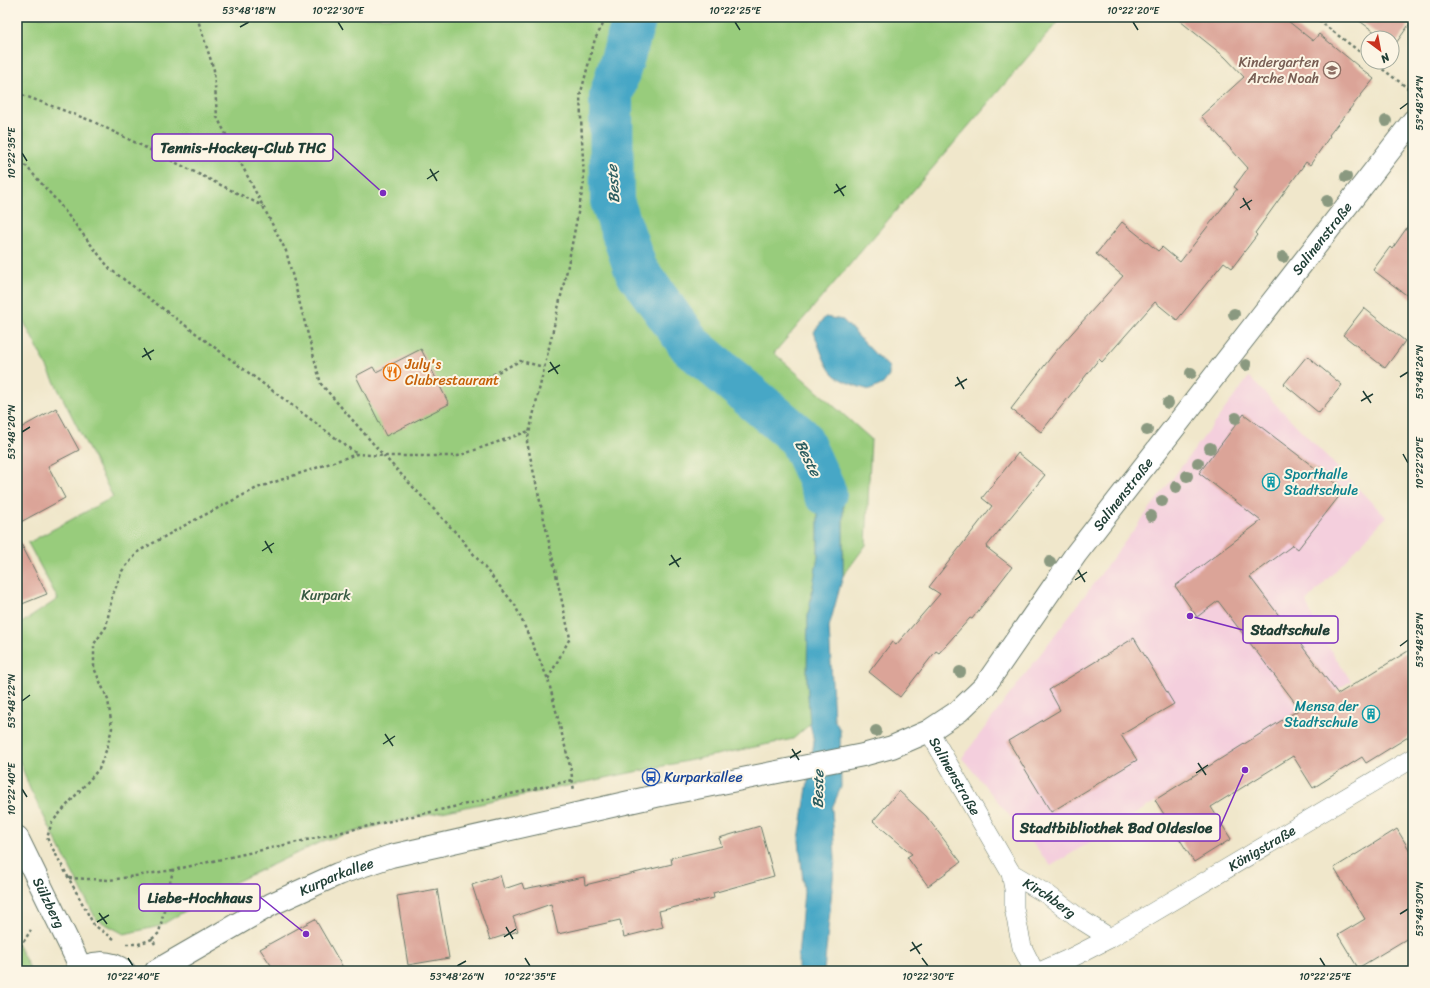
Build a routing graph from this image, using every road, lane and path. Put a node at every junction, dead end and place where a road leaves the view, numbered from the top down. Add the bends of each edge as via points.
1 (198, 17) edge
2 (606, 17) edge
3 (1314, 17) edge
4 (1360, 52) edge
5 (1384, 70) edge
6 (1413, 92) edge
7 (17, 93) edge
8 (1413, 121) edge
9 (17, 156) edge
10 (264, 206) junction
11 (544, 367) junction
12 (482, 380) dead end
13 (529, 431) junction
14 (357, 454) junction
15 (384, 456) junction
16 (548, 679) junction
17 (929, 731) junction
18 (1409, 764) edge
19 (573, 780) junction
20 (577, 814) junction
21 (17, 837) edge
22 (173, 870) junction
23 (1011, 873) junction
24 (69, 878) junction
25 (31, 930) dead end
26 (1110, 938) junction
27 (152, 939) junction
28 (116, 940) dead end
29 (123, 944) dead end
30 (17, 952) edge
31 (162, 968) edge
32 (79, 969) edge
33 (124, 971) edge
34 (1034, 971) edge
35 (1042, 971) edge

1 - 10 path via 214,70 217,117
2 - 11 path via 595,39 580,96 584,182
3 - 4 path
5 - 6 path
7 - 10 path via 92,121
8 - 17 street, Salinenstraße via 1076,554 984,687 959,711
9 - 14 path via 57,201 110,269
10 - 15 path via 286,250 321,384
11 - 12 path via 520,361
11 - 13 path
13 - 15 path via 458,456
13 - 16 path via 527,442 570,638
14 - 15 path
14 - 24 path via 257,488 139,552 122,571 112,597 106,627 94,644 94,668 108,700 112,728 107,748 99,769 52,822 46,838
15 - 16 path via 458,535 515,605
16 - 19 path
17 - 20 street, Kurparkallee via 892,747 863,755
17 - 23 street, Salinenstraße
18 - 26 street, Königstraße
19 - 20 path
19 - 22 path
20 - 31 street, Kurparkallee via 391,856 338,874 272,904
21 - 32 street, Sülzberg
22 - 24 path via 110,880
22 - 27 path via 159,933
23 - 26 street, Kirchberg via 1048,894
23 - 34 street, Kirchberg via 1014,908 1022,947
24 - 28 path via 94,925
25 - 30 path
26 - 35 street
27 - 29 path via 139,944
27 - 31 path
32 - 33 street via 96,963 110,964

